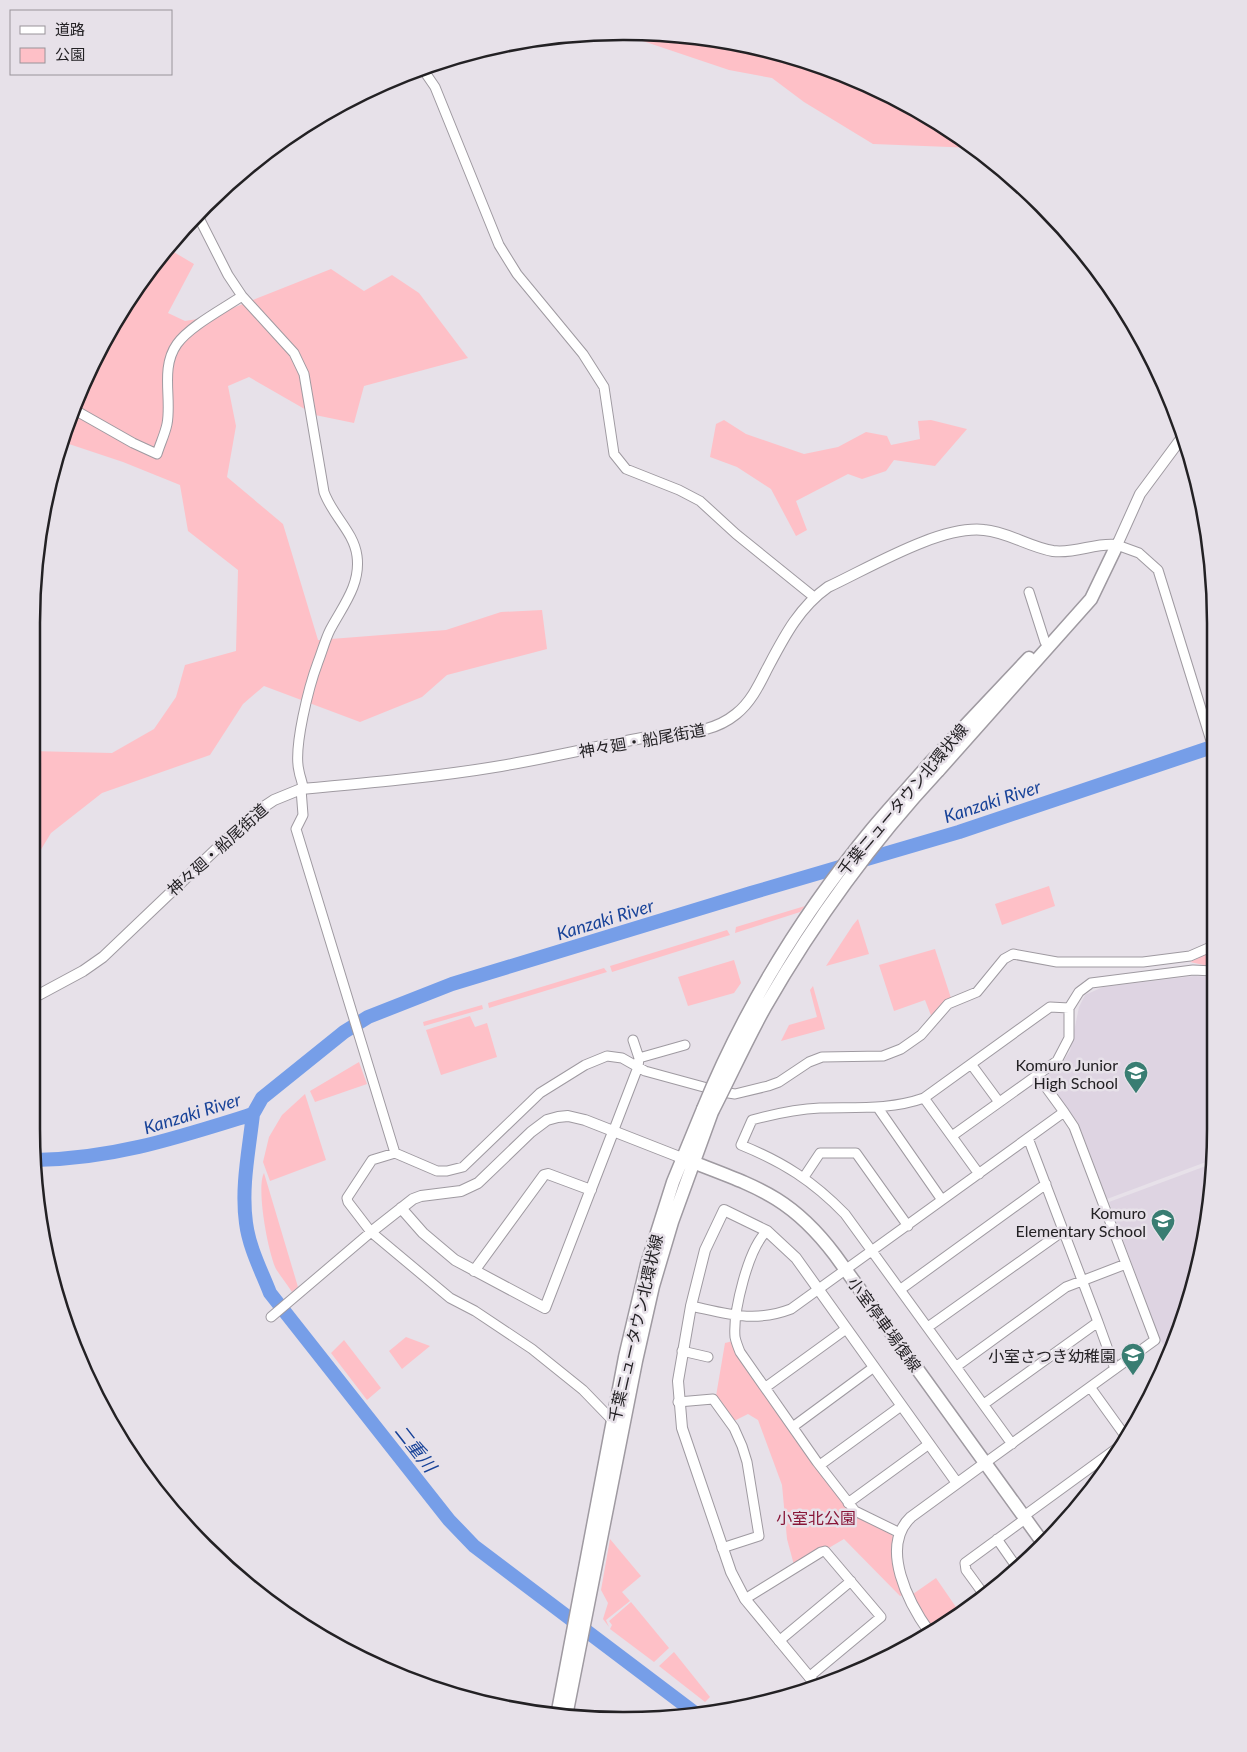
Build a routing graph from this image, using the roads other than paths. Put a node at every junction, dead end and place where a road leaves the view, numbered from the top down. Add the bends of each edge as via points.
1 (426, 75) edge
2 (201, 222) edge
3 (242, 296) junction
4 (79, 413) edge
5 (1178, 443) edge
6 (1117, 544) junction
7 (1029, 592) dead end
8 (814, 597) junction
9 (1090, 599) junction
10 (1044, 642) junction
11 (1207, 727) edge
12 (934, 767) junction
13 (302, 789) junction
14 (1207, 949) edge
15 (1207, 971) edge
16 (40, 994) edge
17 (1069, 1008) junction
18 (633, 1040) dead end
19 (685, 1045) dead end
20 (638, 1062) junction
21 (971, 1064) junction
22 (1037, 1075) junction
23 (924, 1098) junction
24 (999, 1102) junction
25 (878, 1108) junction
26 (1064, 1112) junction
27 (613, 1132) junction
28 (952, 1136) junction
29 (1028, 1138) junction
30 (395, 1153) junction
31 (687, 1160) junction
32 (979, 1174) junction
33 (804, 1177) junction
34 (1046, 1184) junction
35 (591, 1190) junction
36 (942, 1200) junction
37 (401, 1208) junction
38 (908, 1226) junction
39 (767, 1231) junction
40 (1063, 1231) junction
41 (371, 1232) junction
42 (872, 1251) junction
43 (1126, 1264) junction
44 (846, 1270) junction
45 (474, 1271) junction
46 (1082, 1280) junction
47 (901, 1289) junction
48 (818, 1290) junction
49 (691, 1306) junction
50 (736, 1316) junction
51 (272, 1317) dead end
52 (1098, 1322) junction
53 (846, 1328) junction
54 (928, 1328) junction
55 (682, 1351) junction
56 (708, 1357) dead end
57 (957, 1366) junction
58 (874, 1367) junction
59 (1115, 1369) junction
60 (766, 1387) junction
61 (1090, 1387) junction
62 (678, 1402) junction
63 (984, 1404) junction
64 (902, 1406) junction
65 (613, 1421) junction
66 (794, 1426) junction
67 (1122, 1431) edge
68 (929, 1444) junction
69 (1012, 1444) junction
70 (1107, 1456) edge
71 (986, 1463) junction
72 (820, 1465) junction
73 (957, 1483) junction
74 (848, 1503) junction
75 (1024, 1518) junction
76 (900, 1533) junction
77 (1039, 1538) edge
78 (997, 1539) junction
79 (722, 1548) junction
80 (1013, 1562) edge
81 (851, 1581) junction
82 (980, 1590) edge
83 (745, 1599) junction
84 (582, 1611) junction
85 (926, 1627) edge
86 (577, 1639) junction
87 (779, 1641) junction
88 (812, 1681) edge
89 (559, 1708) edge
90 (567, 1709) edge

1 - 8 street via 435,88 498,245 517,274 596,371 604,387 614,454 626,468 700,501
2 - 3 street
3 - 4 street via 176,345 170,358 167,380 167,423 157,454
3 - 13 street via 294,353 304,374 324,492 329,506 355,543 358,559 348,602 330,630 308,695 299,746 298,772 302,778
5 - 6 street via 1140,494
6 - 8 street, 神々廻・船尾街道 via 1066,552 1051,551 998,532 960,531 910,549 828,587
6 - 9 main road, 千葉ニュータウン北環状線
6 - 11 street via 1139,553 1158,570
7 - 10 street
8 - 13 street, 神々廻・船尾街道 via 793,621 746,703 736,714 711,729 650,736 501,766
9 - 10 main road, 千葉ニュータウン北環状線
9 - 12 main road, 千葉ニュータウン北環状線
10 - 12 main road, 千葉ニュータウン北環状線
12 - 31 main road, 千葉ニュータウン北環状線, bridge via 872,829 807,918 756,1001
13 - 16 street, 神々廻・船尾街道 via 274,800 253,814 102,957
13 - 30 street via 303,815 296,830
14 - 20 street via 1190,956 1143,962 1057,962 1013,954 1004,959 977,992 953,1000 921,1035 901,1049 883,1056 822,1057 779,1082 754,1091 722,1092 645,1071
15 - 17 street via 1091,983 1079,992
17 - 21 street via 1050,1007
17 - 22 street via 1069,1038 1065,1048 1057,1061
18 - 20 street
19 - 20 street
20 - 27 street
20 - 30 street via 612,1055 585,1065 540,1093 470,1162 455,1170 437,1170
21 - 23 street
21 - 24 street
22 - 24 street
22 - 26 street
23 - 25 street via 903,1106
23 - 28 street
24 - 28 street
25 - 33 street via 819,1108 752,1120 741,1145 770,1156
25 - 36 street
26 - 29 street
26 - 43 street via 1074,1127
27 - 31 street
27 - 35 street
27 - 37 street via 568,1116 547,1120 530,1132 478,1183 460,1191 421,1196
28 - 32 street
29 - 32 street
29 - 34 street
30 - 41 street via 372,1160 347,1198
31 - 44 main road, 小室停車場復線 via 755,1186 781,1200 811,1224
31 - 65 main road, 千葉ニュータウン北環状線 via 647,1264
31 - 84 main road, 千葉ニュータウン北環状線 via 653,1286
32 - 36 street
33 - 38 street via 820,1153 856,1152
33 - 42 street via 845,1214
34 - 40 street
34 - 47 street
35 - 45 street via 544,1175
35 - 45 street via 546,1308
36 - 38 street
37 - 41 street
37 - 45 street via 435,1245
38 - 42 street
39 - 48 street via 796,1258
39 - 49 street via 724,1210 705,1250
39 - 50 street via 749,1259
40 - 46 street
40 - 54 street
41 - 51 street
41 - 65 street via 450,1298 532,1348 583,1390
42 - 44 street
42 - 47 street
43 - 46 street
43 - 59 street via 1155,1340
44 - 48 street
44 - 71 main road, 小室停車場復線
46 - 52 street
46 - 57 street via 1066,1287
47 - 54 street
48 - 50 street via 791,1309 773,1316
48 - 53 street
49 - 50 street
49 - 55 street
50 - 60 street via 740,1352
52 - 59 street
52 - 63 street
53 - 58 street
53 - 60 street
54 - 57 street
55 - 56 street
55 - 62 street
57 - 63 street
58 - 64 street
58 - 66 street
59 - 61 street
60 - 66 street
61 - 67 street
61 - 69 street
62 - 79 street via 682,1428
62 - 79 street via 713,1399 734,1428 747,1462 759,1536
63 - 69 street
64 - 68 street
64 - 72 street
65 - 84 main road, 千葉ニュータウン北環状線
66 - 72 street
68 - 73 street
68 - 74 street
69 - 71 street
70 - 75 street
71 - 73 street
71 - 75 main road, 小室停車場復線
72 - 74 street
73 - 76 street via 911,1517
74 - 76 street via 865,1517
75 - 77 main road, 小室停車場復線
75 - 78 street
76 - 85 street via 896,1554 907,1594
78 - 80 street
78 - 82 street via 965,1563 966,1570
79 - 83 street
81 - 83 street via 825,1551
81 - 87 street
81 - 88 street via 881,1617
83 - 87 street
84 - 86 main road, 千葉ニュータウン北環状線
86 - 89 main road, 千葉ニュータウン北環状線
86 - 90 main road, 千葉ニュータウン北環状線
87 - 88 street

